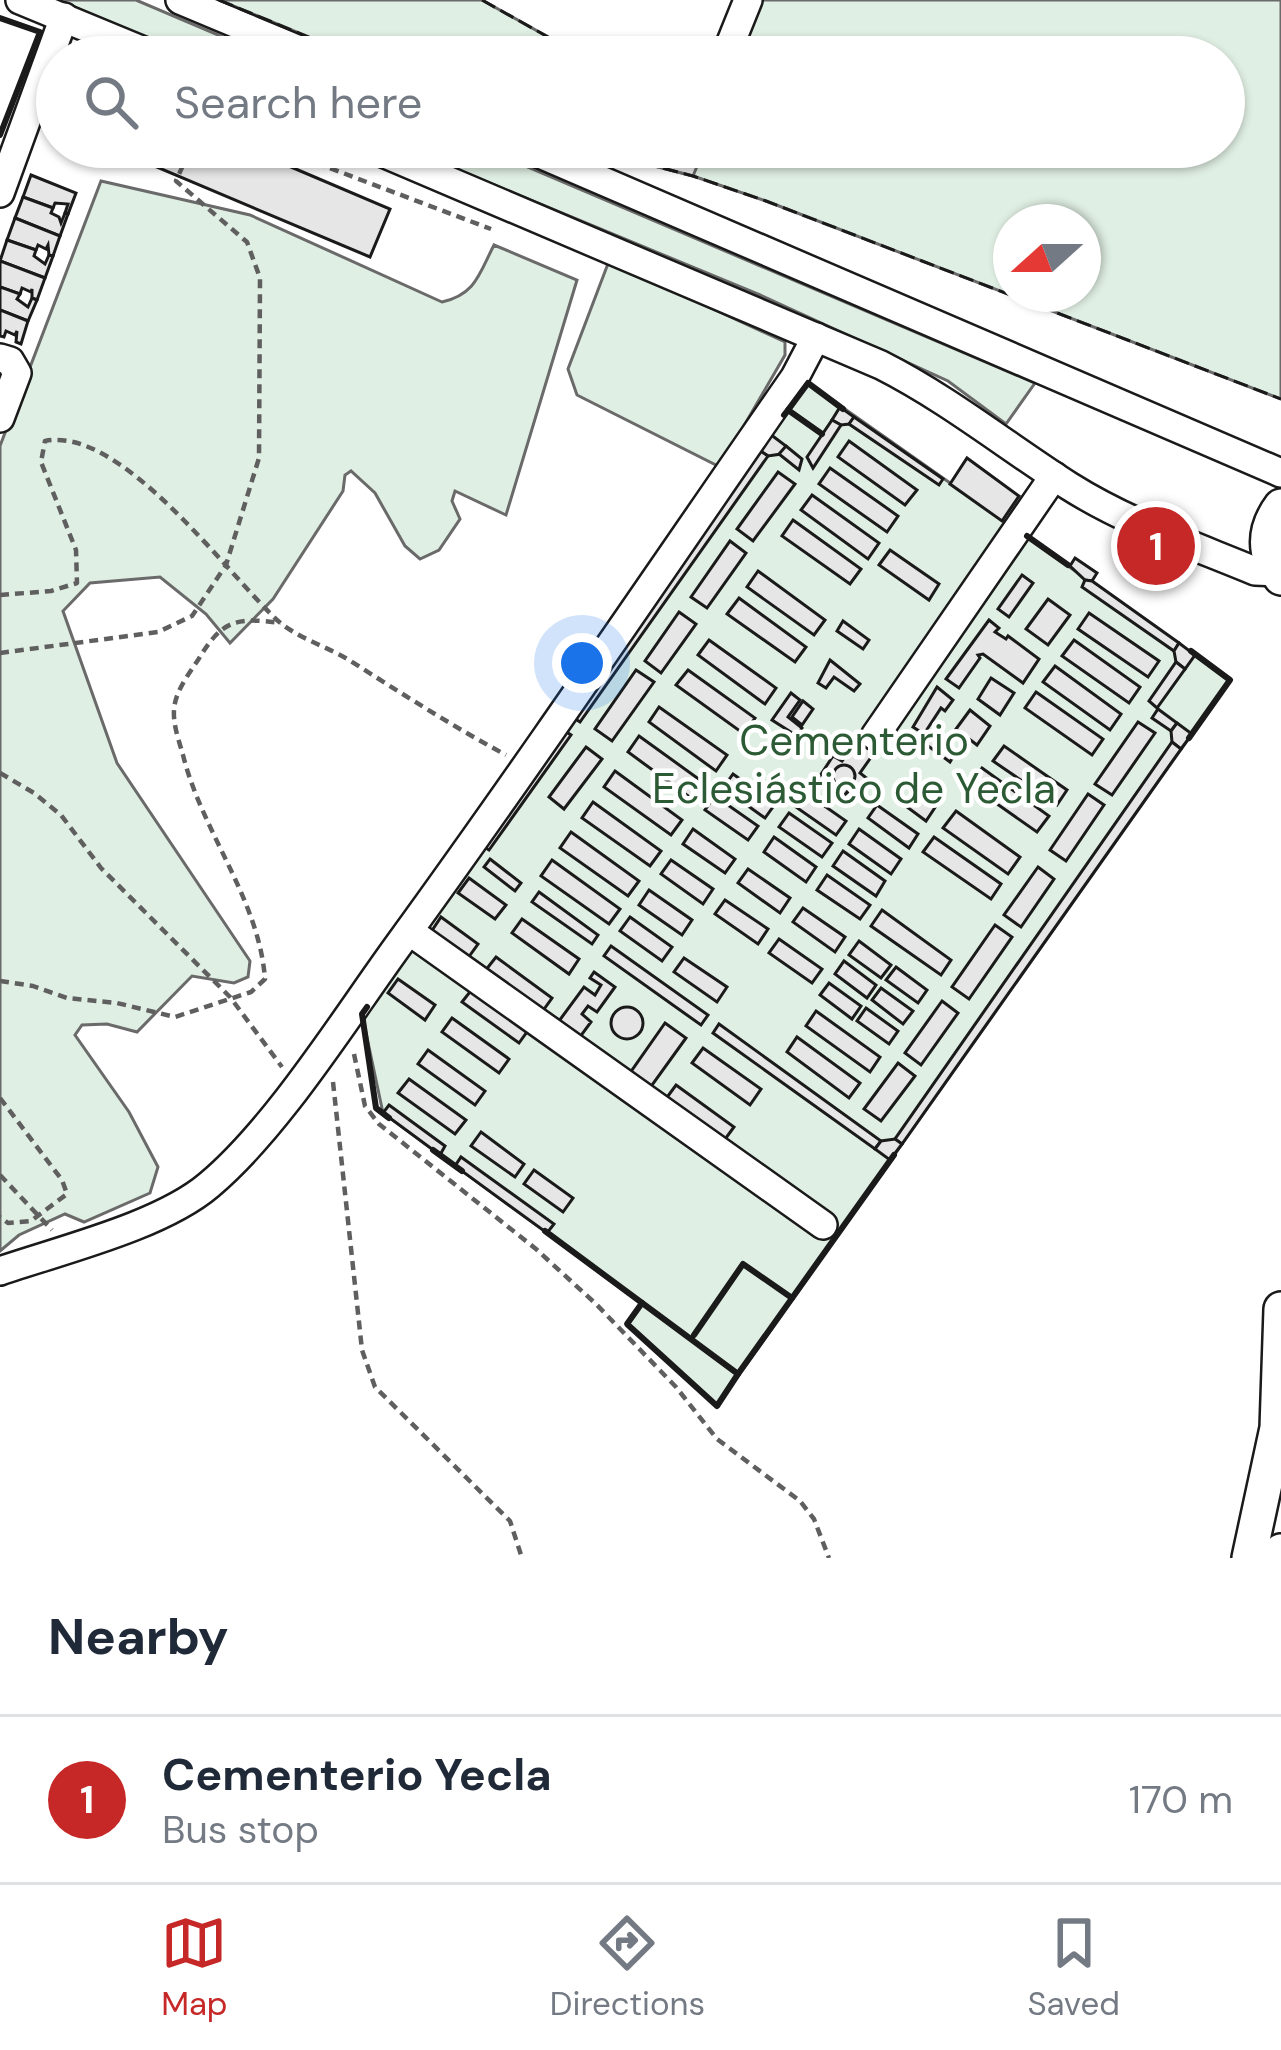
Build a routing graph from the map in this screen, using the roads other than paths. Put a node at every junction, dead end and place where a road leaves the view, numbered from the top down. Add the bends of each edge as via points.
1 (20, 0) edge
2 (180, 0) edge
3 (748, 0) edge
4 (64, 17) junction
5 (57, 36) edge
6 (109, 36) edge
7 (266, 36) edge
8 (733, 36) edge
9 (36, 94) edge
10 (418, 168) edge
11 (576, 168) edge
12 (0, 193) edge
13 (816, 337) junction
14 (5, 360) edge
15 (0, 418) edge
16 (1281, 473) edge
17 (1054, 476) junction
18 (1281, 506) edge
19 (1278, 575) edge
20 (874, 736) dead end
21 (409, 931) junction
22 (823, 1225) dead end
23 (0, 1271) edge
24 (1281, 1309) edge
25 (1249, 1558) edge

1 - 4 street
2 - 7 street
3 - 8 street
4 - 5 street
4 - 6 street
9 - 12 street
10 - 13 street
11 - 16 street
13 - 17 street via 922,386
13 - 21 street
14 - 15 street via 17,373
17 - 19 street via 1143,524
17 - 20 street
18 - 19 main road via 1268,532
21 - 22 street
21 - 23 street via 295,1086 210,1184 152,1217
24 - 25 main road via 1277,1428

